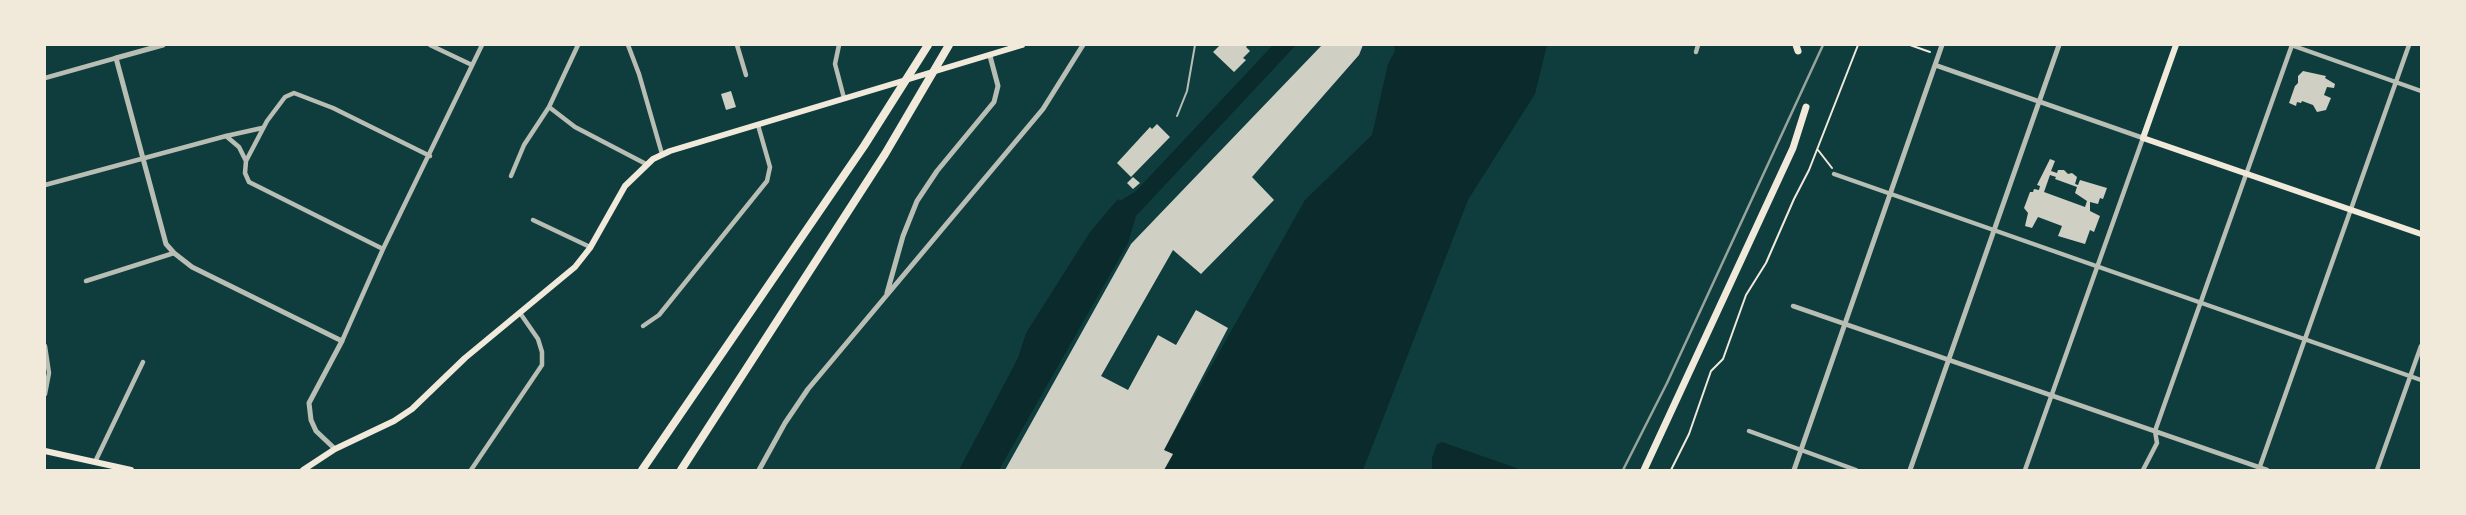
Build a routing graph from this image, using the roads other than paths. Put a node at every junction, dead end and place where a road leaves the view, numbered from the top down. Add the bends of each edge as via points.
1 (163, 45) edge
2 (430, 45) edge
3 (482, 45) edge
4 (578, 45) edge
5 (628, 45) edge
6 (737, 45) edge
7 (839, 45) edge
8 (928, 45) edge
9 (949, 45) edge
10 (1022, 45) edge
11 (1083, 45) edge
12 (1195, 45) edge
13 (1698, 45) edge
14 (1942, 45) edge
15 (2059, 45) edge
16 (2176, 45) edge
17 (2292, 45) edge
18 (2409, 45) edge
19 (1696, 52) dead end
20 (990, 56) junction
21 (116, 58) junction
22 (472, 65) junction
23 (1935, 65) junction
24 (746, 75) dead end
25 (45, 78) edge
26 (2396, 82) junction
27 (2421, 91) edge
28 (844, 98) junction
29 (2040, 102) junction
30 (549, 107) junction
31 (1806, 107) dead end
32 (1177, 116) dead end
33 (758, 124) junction
34 (262, 128) junction
35 (226, 136) junction
36 (2143, 138) junction
37 (662, 154) junction
38 (430, 156) junction
39 (142, 160) junction
40 (246, 161) junction
41 (646, 164) junction
42 (1834, 174) road end
43 (2248, 174) junction
44 (511, 176) dead end
45 (45, 185) edge
46 (1890, 194) junction
47 (2351, 210) junction
48 (533, 220) dead end
49 (1994, 230) junction
50 (2421, 234) edge
51 (590, 247) junction
52 (383, 249) junction
53 (174, 254) junction
54 (2098, 266) junction
55 (86, 281) dead end
56 (886, 296) junction
57 (2201, 302) junction
58 (1793, 306) dead end
59 (520, 313) junction
60 (1844, 323) junction
61 (643, 326) dead end
62 (2304, 339) junction
63 (342, 341) junction
64 (45, 346) edge
65 (2421, 346) edge
66 (1949, 359) junction
67 (143, 362) dead end
68 (2410, 376) junction
69 (2421, 380) edge
70 (45, 394) edge
71 (2052, 395) junction
72 (1749, 431) dead end
73 (2155, 431) junction
74 (335, 449) junction
75 (1801, 450) junction
76 (45, 451) edge
77 (95, 462) junction
78 (2259, 469) edge
79 (131, 470) edge
80 (303, 470) edge
81 (470, 470) edge
82 (642, 470) edge
83 (681, 470) edge
84 (759, 470) edge
85 (1644, 470) edge
86 (1794, 470) edge
87 (1856, 470) edge
88 (1910, 470) edge
89 (2025, 470) edge
90 (2143, 470) edge
91 (2267, 470) edge
92 (2377, 470) edge

1 - 21 street
2 - 22 street
3 - 22 street
4 - 30 street
5 - 37 street
6 - 24 street
7 - 28 street via 835,64
8 - 82 highway via 859,154
9 - 83 highway via 885,154
10 - 20 main road
11 - 56 street via 1043,109
12 - 32 lane via 1192,72
13 - 19 street
14 - 23 street
15 - 29 street
16 - 36 main road
17 - 26 street
17 - 43 street
18 - 26 street
20 - 28 main road
20 - 56 street via 998,86 996,98 918,201 903,236
21 - 25 street
21 - 39 street
22 - 38 street
23 - 29 street
23 - 46 street
26 - 27 street
26 - 47 street
28 - 33 main road
29 - 36 street
29 - 49 street
30 - 41 street via 575,127
30 - 44 street via 524,145
31 - 85 highway via 1793,148
33 - 37 main road
33 - 61 street via 770,166 766,181 659,315
34 - 35 street
34 - 38 street via 290,94 301,94
34 - 40 street
35 - 39 street
35 - 40 street via 239,147
36 - 43 main road
36 - 54 street
37 - 41 main road
38 - 52 street
39 - 45 street
39 - 53 street via 166,244
40 - 52 street via 245,173 249,182
41 - 51 main road via 618,196
42 - 46 street
43 - 47 main road
43 - 57 street
46 - 49 street
46 - 60 street
47 - 50 main road
47 - 62 street
48 - 51 street
49 - 54 street
49 - 66 street
51 - 59 main road via 575,266
52 - 63 street
53 - 55 street
53 - 63 street via 192,267
54 - 57 street
54 - 71 street
56 - 84 street via 808,389
57 - 62 street
57 - 73 street
58 - 60 street
59 - 74 main road via 465,358 412,409 389,424
59 - 81 street via 538,339 542,365
60 - 66 street
60 - 75 street
62 - 68 street
62 - 78 street
63 - 74 street via 308,403 310,420 316,431
64 - 70 street via 49,373
65 - 68 street
66 - 71 street
66 - 88 street
67 - 77 street
68 - 69 street
68 - 92 street
71 - 73 street
71 - 89 street
72 - 75 street
73 - 78 street
73 - 90 street via 2157,443
74 - 80 main road
75 - 86 street
75 - 87 street
76 - 77 main road
77 - 79 main road
78 - 91 street

